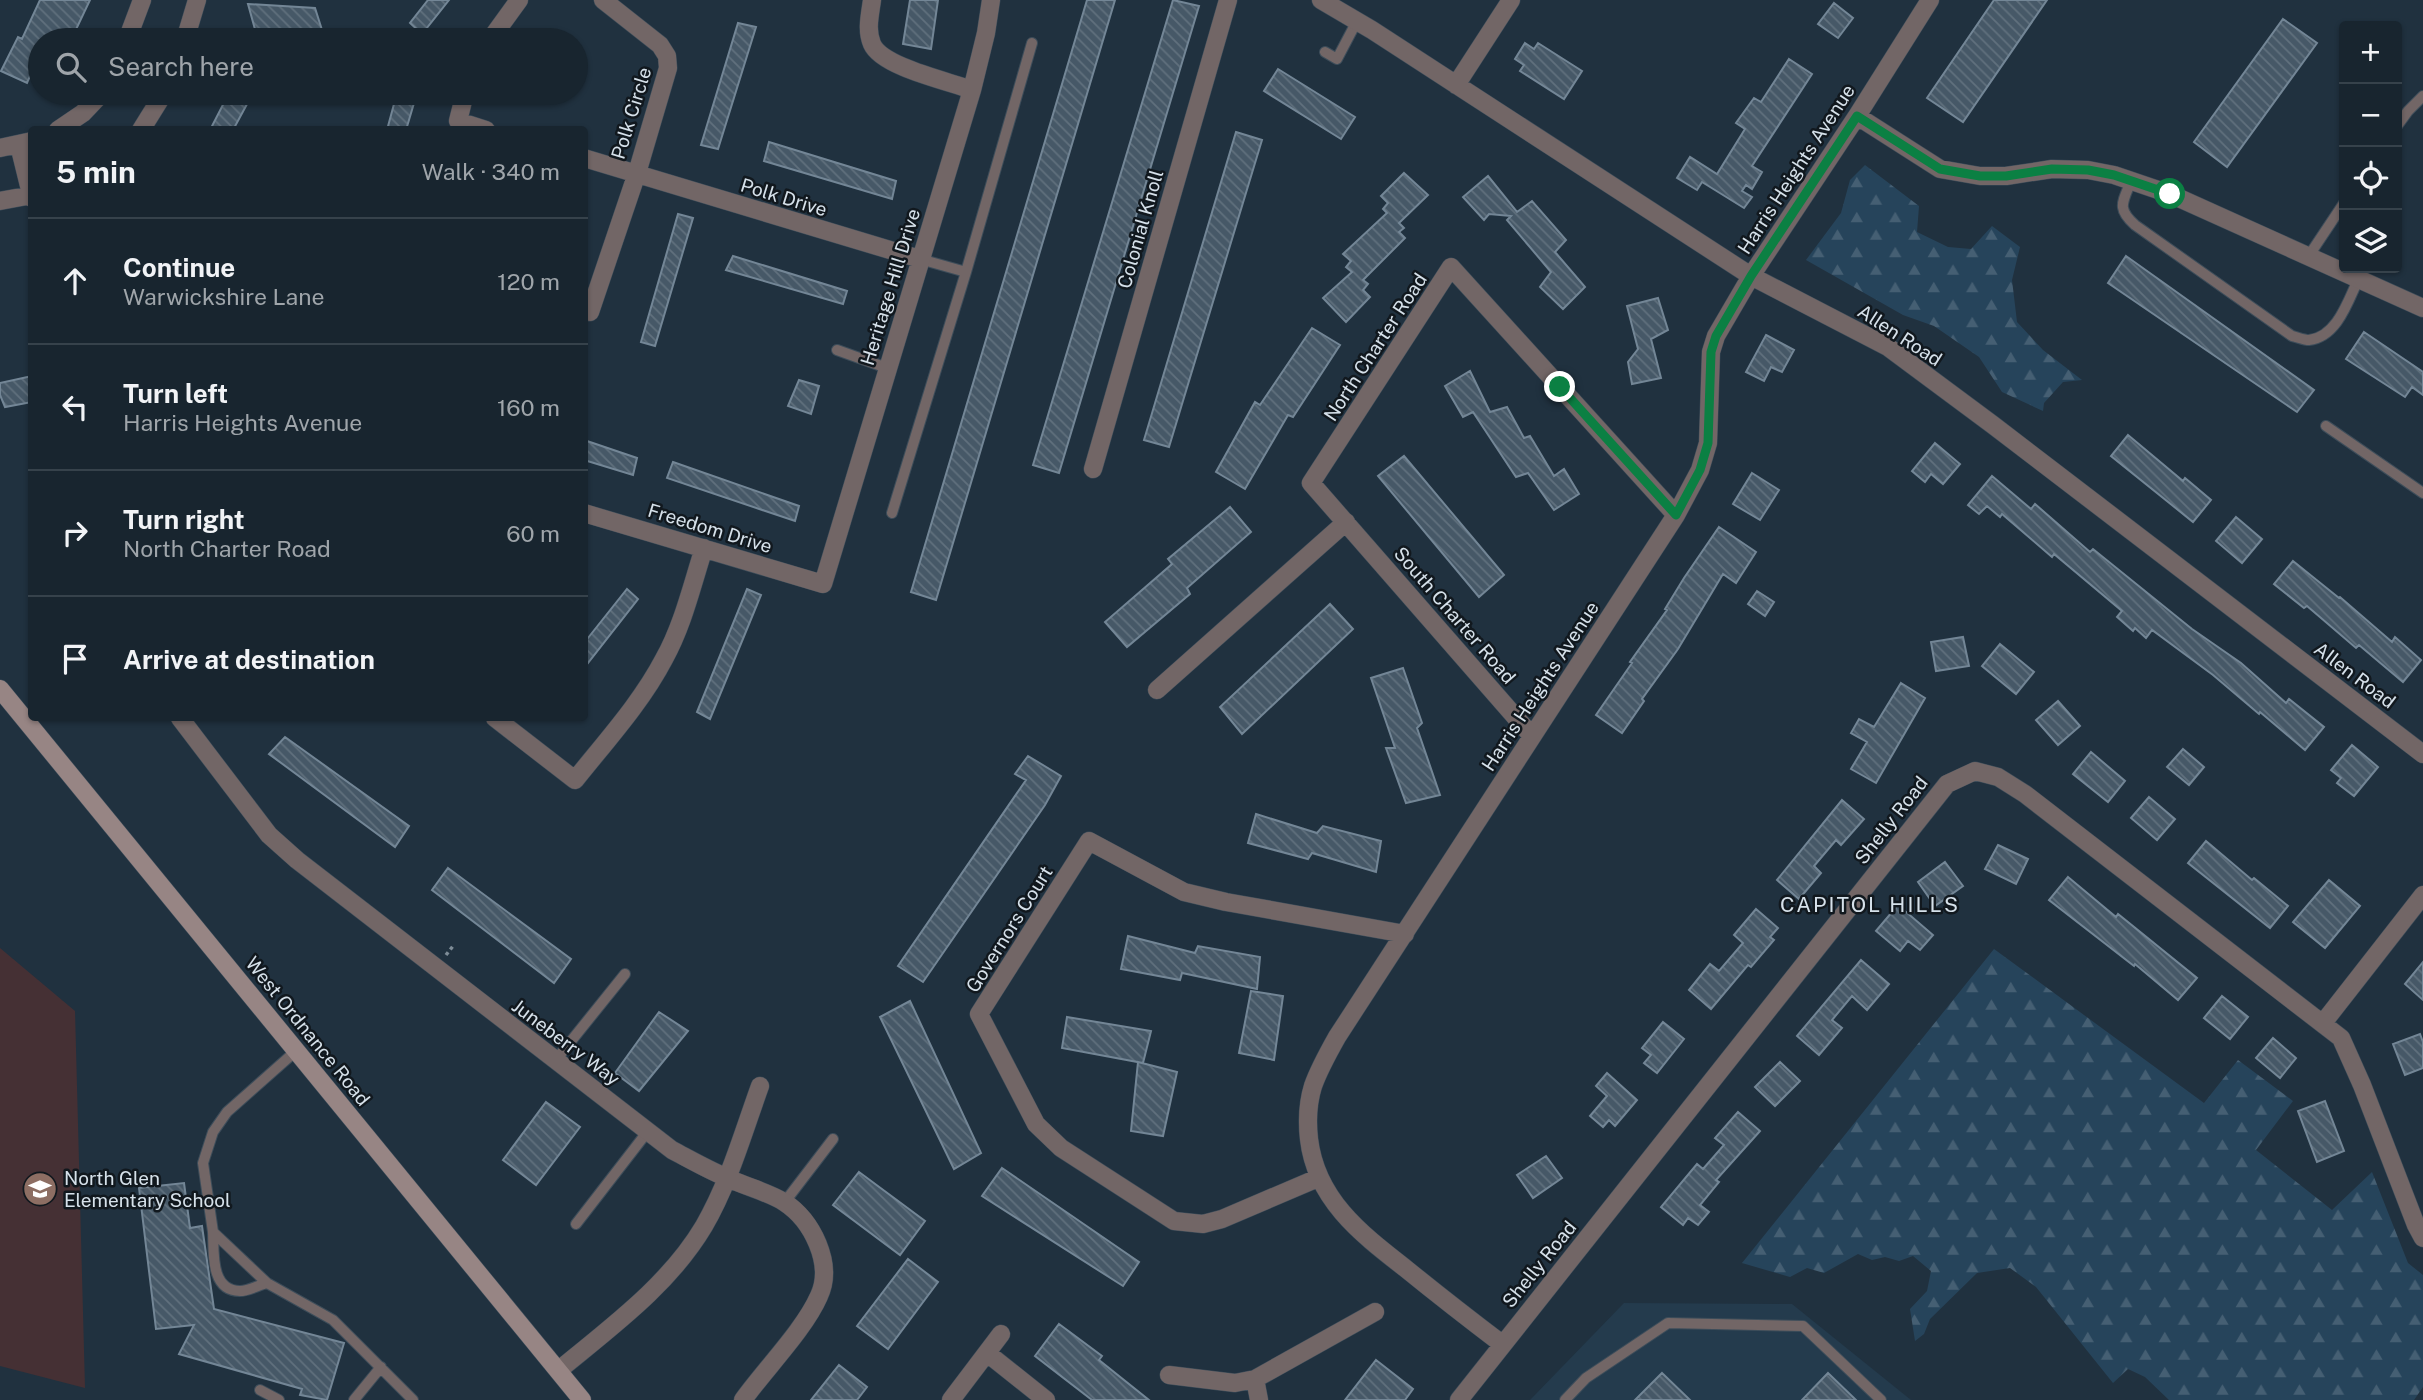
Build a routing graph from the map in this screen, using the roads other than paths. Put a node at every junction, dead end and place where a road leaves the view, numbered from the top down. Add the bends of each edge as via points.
1 (142, 0) edge
2 (197, 0) edge
3 (519, 0) edge
4 (603, 0) edge
5 (873, 0) edge
6 (991, 0) edge
7 (1228, 0) edge
8 (1321, 0) edge
9 (1511, 0) edge
10 (1930, 0) edge
11 (1357, 21) junction
12 (132, 28) edge
13 (189, 28) edge
14 (499, 28) edge
15 (1032, 43) dead end
16 (1325, 52) dead end
17 (1456, 85) junction
18 (972, 90) junction
19 (2423, 96) edge
20 (91, 105) edge
21 (157, 105) edge
22 (462, 105) edge
23 (1857, 116) junction
24 (2402, 119) edge
25 (64, 126) edge
26 (143, 126) edge
27 (474, 126) edge
28 (25, 143) edge
29 (0, 148) edge
30 (588, 159) edge
31 (28, 170) edge
32 (636, 173) junction
33 (2131, 181) junction
34 (28, 196) edge
35 (0, 201) edge
36 (2339, 210) edge
37 (2308, 257) junction
38 (920, 259) junction
39 (966, 272) junction
40 (1751, 276) junction
41 (2358, 281) junction
42 (2423, 308) edge
43 (588, 311) edge
44 (837, 350) dead end
45 (887, 368) junction
46 (2326, 426) dead end
47 (1093, 469) dead end
48 (1311, 483) joint
49 (2423, 493) edge
50 (892, 513) dead end
51 (588, 514) edge
52 (1676, 515) junction
53 (1346, 522) junction
54 (704, 548) junction
55 (823, 584) joint
56 (0, 689) edge
57 (1157, 690) dead end
58 (182, 721) edge
59 (499, 721) edge
60 (1532, 736) junction
61 (2423, 754) edge
62 (2423, 895) edge
63 (1405, 934) junction
64 (625, 974) dead end
65 (2323, 1023) junction
66 (297, 1051) junction
67 (555, 1061) junction
68 (760, 1086) dead end
69 (648, 1131) junction
70 (833, 1139) dead end
71 (727, 1178) junction
72 (1318, 1178) junction
73 (784, 1203) junction
74 (576, 1224) dead end
75 (213, 1232) junction
76 (2423, 1238) edge
77 (267, 1283) junction
78 (1374, 1312) dead end
79 (1001, 1334) dead end
80 (1502, 1345) junction
81 (987, 1353) junction
82 (381, 1367) junction
83 (559, 1370) junction
84 (1169, 1375) dead end
85 (1255, 1379) junction
86 (260, 1390) dead end
87 (279, 1400) edge
88 (354, 1400) edge
89 (413, 1400) edge
90 (582, 1400) edge
91 (743, 1400) edge
92 (951, 1400) edge
93 (1046, 1400) edge
94 (1259, 1400) edge
95 (1459, 1400) edge
96 (1565, 1400) edge
97 (1881, 1400) edge

1 - 12 street
2 - 13 street
3 - 14 street
4 - 32 street, Polk Circle via 660,45 667,56 668,68
5 - 18 street via 868,28 872,46 887,61
6 - 18 street, Heritage Hill Drive
7 - 47 street, Colonial Knoll
8 - 11 street, Allen Road
9 - 17 street
10 - 23 street, Harris Heights Avenue
11 - 16 lane via 1337,59
11 - 17 street, Allen Road
15 - 39 lane
17 - 40 street, Allen Road
18 - 38 street, Heritage Hill Drive
19 - 24 lane
20 - 25 street
21 - 26 street
22 - 27 street via 458,121
23 - 33 street via 1940,169 1980,176 2088,170
23 - 40 street, Harris Heights Avenue
28 - 29 street
28 - 31 street
30 - 32 street, Polk Circle
32 - 38 street, Polk Drive
32 - 43 street
33 - 37 street
33 - 41 lane via 2121,206 2124,215 2292,336 2308,340 2324,334 2340,318
34 - 35 street
36 - 37 lane
37 - 41 street
38 - 39 lane
38 - 45 street, Heritage Hill Drive
39 - 50 lane
40 - 52 street, Harris Heights Avenue via 1716,336 1711,352 1708,443 1700,470
40 - 61 street, Allen Road via 1888,348
41 - 42 street
44 - 45 lane
45 - 55 street, Heritage Hill Drive
46 - 49 lane
48 - 52 street, North Charter Road via 1451,267
48 - 53 street, South Charter Road
51 - 54 street, Freedom Drive
52 - 60 street, Harris Heights Avenue
53 - 57 street
53 - 60 street, South Charter Road
54 - 55 street, Freedom Drive
54 - 59 street via 665,658 644,693 575,780
56 - 66 main road, West Ordnance Road
58 - 67 street, Juneberry Way via 269,835
60 - 63 street, Harris Heights Avenue
62 - 65 street
63 - 72 street, Harris Heights Avenue via 1337,1037 1312,1087 1307,1128
63 - 72 street, Governors Court via 1184,892 1089,841 979,1014 1036,1124 1061,1148 1174,1221 1203,1224 1222,1219
64 - 67 lane
65 - 76 street, Shelly Road via 2341,1038
65 - 80 street, Shelly Road via 2025,794 1998,777 1975,771 1947,784
66 - 75 lane via 227,1112 213,1132 203,1163
66 - 83 main road, West Ordnance Road
67 - 69 street, Juneberry Way
68 - 71 street
69 - 71 street, Juneberry Way via 672,1150
69 - 74 lane
70 - 73 lane
71 - 73 street, Juneberry Way
71 - 83 street via 703,1227 672,1270
72 - 80 street, Harris Heights Avenue via 1331,1200 1365,1236
73 - 91 street, Juneberry Way via 810,1230 823,1259 824,1278 811,1310
75 - 77 lane
75 - 77 lane via 219,1280 240,1291
77 - 82 lane via 332,1320
78 - 85 street
79 - 81 street
80 - 95 street, Shelly Road
81 - 92 street
81 - 93 street
82 - 88 lane
82 - 89 lane
83 - 90 main road, West Ordnance Road
84 - 85 street via 1235,1383
85 - 94 street
86 - 87 lane
96 - 97 lane via 1586,1378 1668,1323 1803,1326

